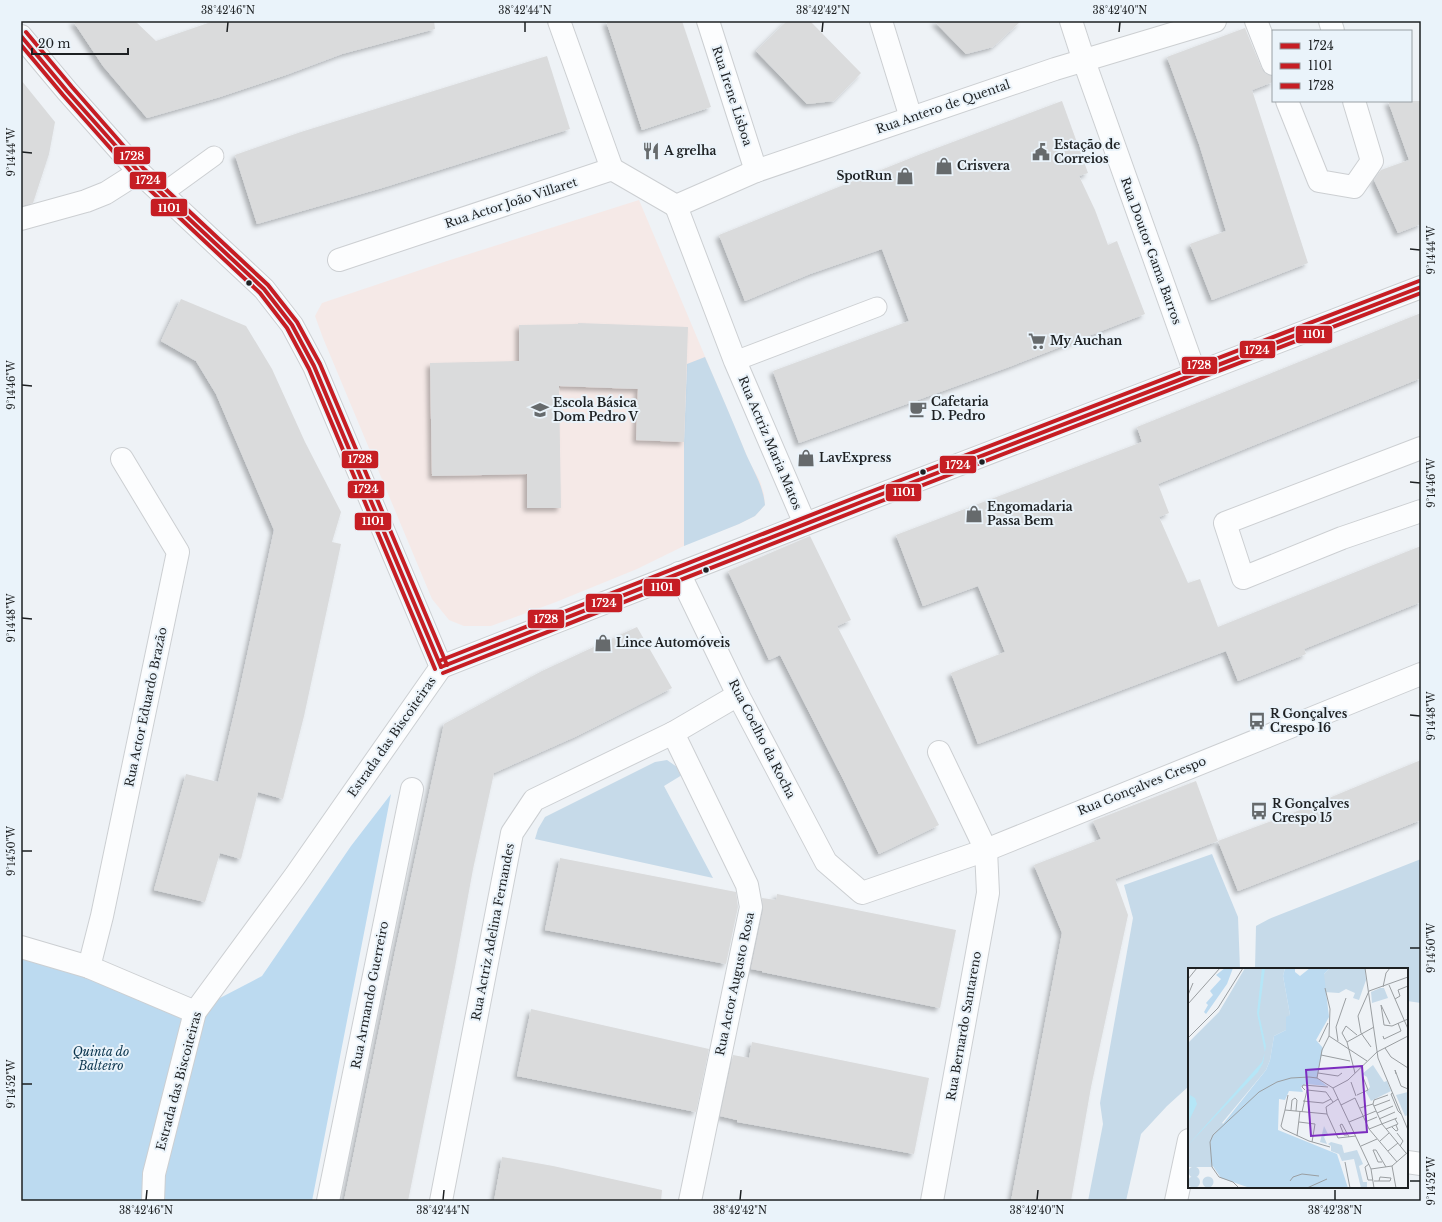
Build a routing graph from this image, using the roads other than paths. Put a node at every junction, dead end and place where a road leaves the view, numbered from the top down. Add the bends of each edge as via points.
1 (559, 21) edge
2 (708, 21) edge
3 (881, 21) edge
4 (1071, 21) edge
5 (1215, 21) edge
6 (1256, 21) edge
7 (21, 36) edge
8 (1084, 61) junction
9 (1272, 61) edge
10 (1288, 102) edge
11 (1354, 102) edge
12 (912, 118) junction
13 (214, 156) dead end
14 (612, 169) junction
15 (756, 171) junction
16 (139, 172) junction
17 (163, 193) junction
18 (676, 206) junction
19 (21, 219) edge
20 (339, 260) dead end
21 (1421, 287) edge
22 (877, 307) dead end
23 (735, 361) junction
24 (1195, 373) junction
25 (1421, 448) edge
26 (122, 459) dead end
27 (1421, 511) edge
28 (805, 524) junction
29 (679, 573) junction
30 (441, 667) junction
31 (1421, 674) edge
32 (738, 695) junction
33 (673, 733) junction
34 (939, 752) dead end
35 (412, 789) dead end
36 (986, 850) junction
37 (862, 893) joint
38 (21, 947) edge
39 (89, 967) junction
40 (195, 1012) junction
41 (1188, 1145) edge
42 (1408, 1162) edge
43 (1421, 1164) edge
44 (153, 1201) edge
45 (328, 1201) edge
46 (441, 1201) edge
47 (690, 1201) edge
48 (932, 1201) edge
49 (1176, 1201) edge

1 - 14 street
2 - 15 street, Rua Irene Lisboa
3 - 12 street
4 - 8 street, Rua Doutor Gama Barros
5 - 8 street, Rua Antero de Quental
6 - 9 street
7 - 16 street, Estrada das Biscoiteiras
8 - 12 street, Rua Antero de Quental
8 - 24 street, Rua Doutor Gama Barros
10 - 11 street via 1319,181 1354,187 1372,161
12 - 15 street, Rua Antero de Quental
13 - 17 lane
14 - 18 street
14 - 20 street, Rua Actor João Villaret
15 - 18 street, Rua Antero de Quental
16 - 17 street, Estrada das Biscoiteiras
16 - 19 street via 106,193 86,201
17 - 30 street, Estrada das Biscoiteiras via 264,289 292,325 314,366
18 - 23 street, Rua Actriz Maria Matos
21 - 24 street
22 - 23 lane, Rua Actriz Maria Matos
23 - 28 street, Rua Actriz Maria Matos
24 - 28 street
25 - 27 street via 1224,523 1243,578 1342,538
26 - 39 street, Rua Actor Eduardo Brazão via 178,552 102,916
28 - 29 street
29 - 30 street
29 - 32 street, Rua Coelho da Rocha
30 - 40 street, Estrada das Biscoiteiras via 295,876
31 - 36 street, Rua Gonçalves Crespo
32 - 33 street, Rua Actriz Adelina Fernandes
32 - 37 street, Rua Coelho da Rocha via 826,862
33 - 46 street, Rua Actriz Adelina Fernandes via 534,800 512,832
33 - 47 street, Rua Actor Augusto Rosa via 747,885 752,907
34 - 36 street
35 - 45 street, Rua Armando Guerreiro
36 - 37 street, Rua Gonçalves Crespo
36 - 48 street, Rua Bernardo Santareno via 988,893
38 - 39 street
39 - 40 street
40 - 44 street, Estrada das Biscoiteiras via 154,1174
41 - 49 street
42 - 43 street

